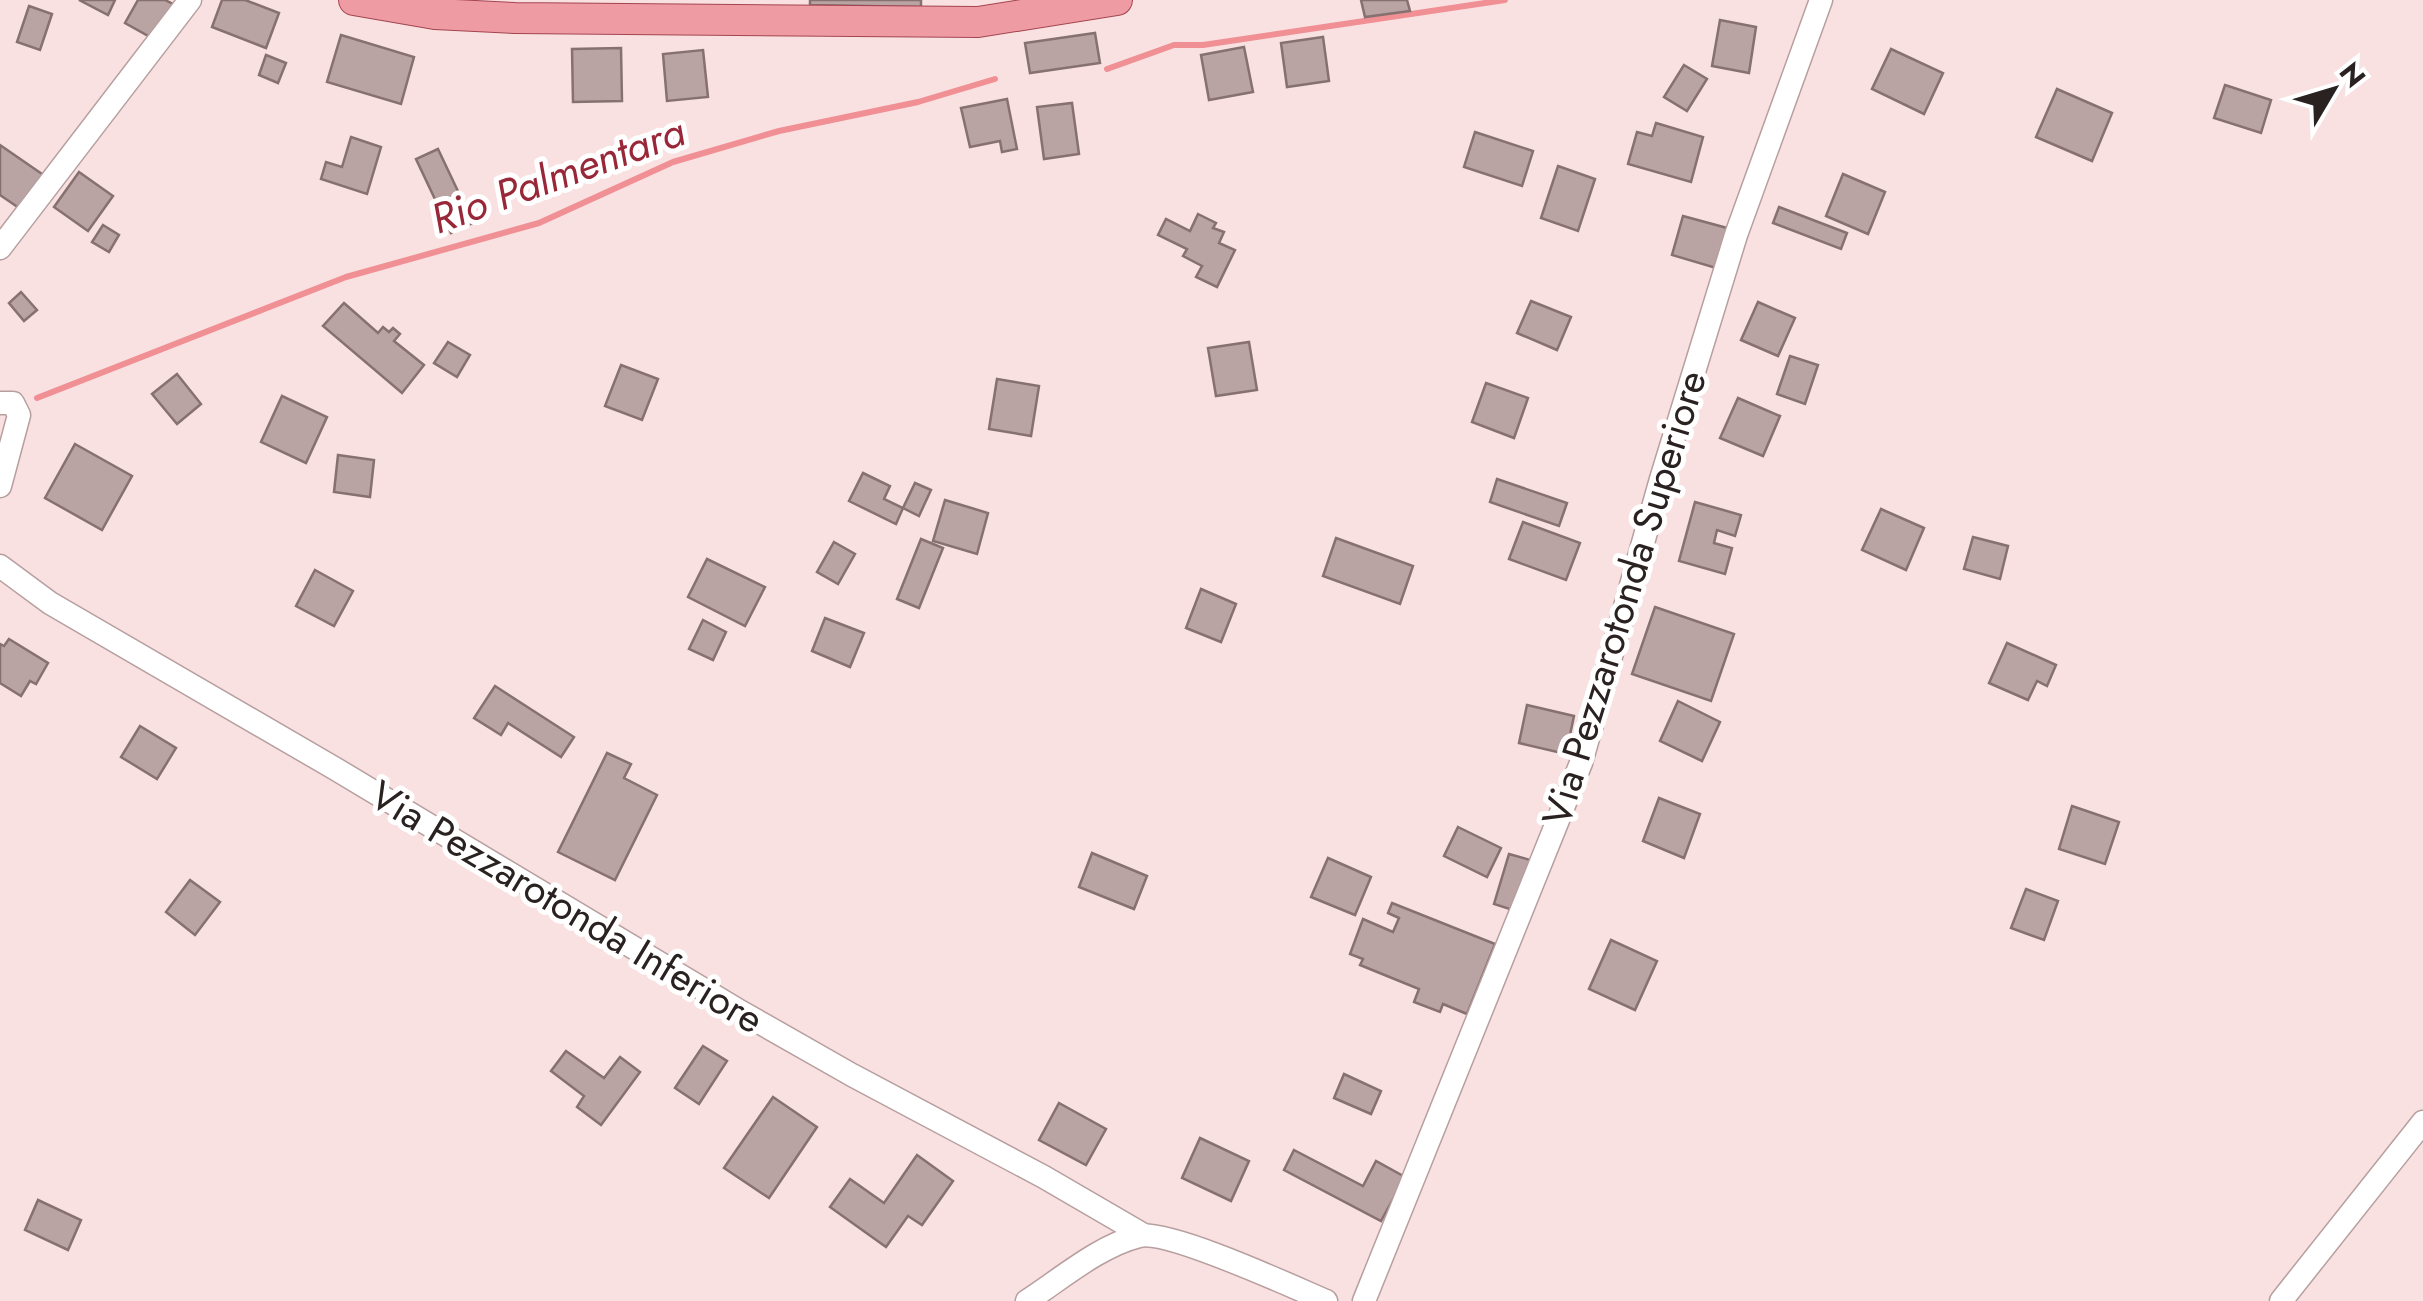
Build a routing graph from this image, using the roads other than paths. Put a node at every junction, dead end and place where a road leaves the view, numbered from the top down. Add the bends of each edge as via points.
1 (190, 0) edge
2 (354, 0) edge
3 (1117, 0) edge
4 (1820, 0) edge
5 (780, 10) edge
6 (982, 11) edge
7 (0, 248) edge
8 (0, 403) edge
9 (0, 486) edge
10 (0, 566) edge
11 (2423, 1122) edge
12 (1142, 1234) junction
13 (1026, 1301) edge
14 (1326, 1301) edge
15 (1364, 1301) edge
16 (2281, 1301) edge

1 - 7 street
2 - 5 main road via 515,18
3 - 6 main road
4 - 15 street, Via Pezzarotonda Superiore via 1736,236 1581,763
5 - 6 main road
8 - 9 street via 13,403 19,415
10 - 12 street, Via Pezzarotonda Inferiore via 32,592 736,1008
11 - 16 street
12 - 13 street via 1099,1253
12 - 14 street, Via Pezzarotonda Inferiore via 1200,1248

